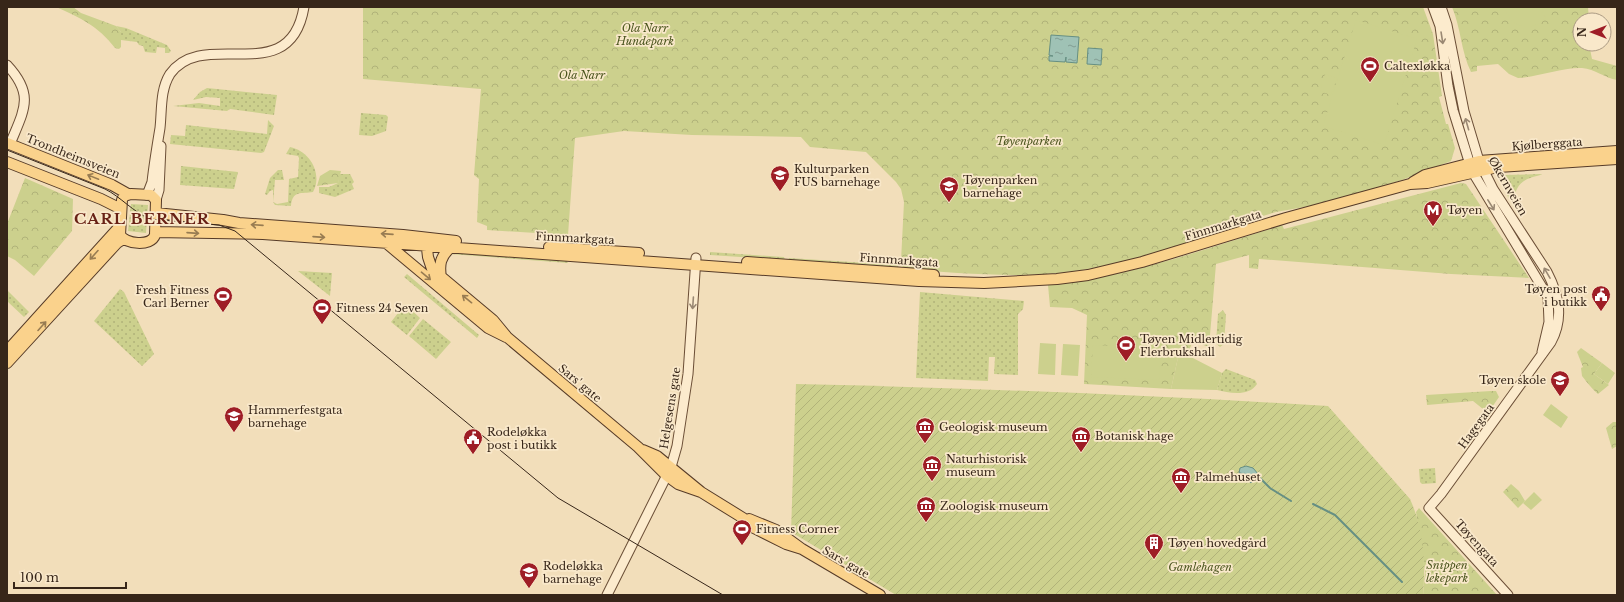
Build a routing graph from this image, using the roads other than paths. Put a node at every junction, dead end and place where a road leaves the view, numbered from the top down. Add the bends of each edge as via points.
1 (304, 7) edge
2 (1433, 7) edge
3 (1441, 7) edge
4 (7, 65) edge
5 (160, 128) junction
6 (9, 143) edge
7 (1617, 151) edge
8 (1617, 159) edge
9 (7, 162) edge
10 (1481, 165) junction
11 (1470, 167) junction
12 (147, 195) junction
13 (156, 200) junction
14 (124, 201) junction
15 (156, 213) junction
16 (120, 226) junction
17 (155, 232) junction
18 (123, 239) junction
19 (426, 241) junction
20 (385, 242) junction
21 (451, 247) junction
22 (696, 261) junction
23 (442, 278) junction
24 (994, 281) junction
25 (1554, 323) junction
26 (507, 337) junction
27 (7, 351) edge
28 (7, 363) edge
29 (669, 471) junction
30 (1429, 508) joint
31 (607, 595) edge
32 (879, 595) edge
33 (1508, 595) edge

1 - 5 main road via 300,22 290,38 270,52 250,55 204,55 188,59 176,67 164,89
2 -> 11 main road via 1440,26 1452,105
10 -> 3 main road, Økernveien via 1464,111
4 - 6 main road via 19,80 25,95 23,112
5 - 12 main road via 152,182
5 - 13 main road via 160,183
14 -> 6 main road, Trondheimsveien via 112,185
7 - 10 main road, Kjølberggata
8 - 10 main road, Kjølberggata
9 - 14 main road via 107,201
10 - 11 main road, Finnmarkgata
25 -> 10 main road, Økernveien via 1559,306 1553,285 1493,189
11 - 24 main road, Finnmarkgata via 1425,175 1410,184 1105,272 1057,279
11 -> 25 main road via 1544,289
12 - 13 main road via 153,196
12 - 14 main road
13 - 15 main road
14 - 16 main road
15 - 17 main road
19 -> 15 main road, Finnmarkgata
16 - 18 main road via 120,235
16 -> 27 main road
17 - 18 main road via 148,243
17 -> 20 main road, Finnmarkgata via 254,233
28 -> 18 main road via 117,242
19 - 20 main road, Finnmarkgata
19 - 21 main road, Finnmarkgata
19 - 22 main road, Finnmarkgata via 559,248
19 - 23 main road, Sars' gate via 431,266
20 -> 26 main road, Sars' gate via 488,328
21 - 22 main road, Finnmarkgata
21 - 23 main road via 440,262
22 - 24 main road, Finnmarkgata via 984,278
22 - 24 main road, Finnmarkgata via 919,281
22 -> 29 main road, Helgesens gate via 688,374 678,446
26 -> 23 main road, Sars' gate via 493,320
25 - 30 main road, Hagegata via 1551,342
26 - 29 main road, Sars' gate via 638,447 657,456
29 - 31 main road, Helgesens gate
29 - 32 main road, Sars' gate via 760,531 802,549
30 - 33 main road, Tøyengata

